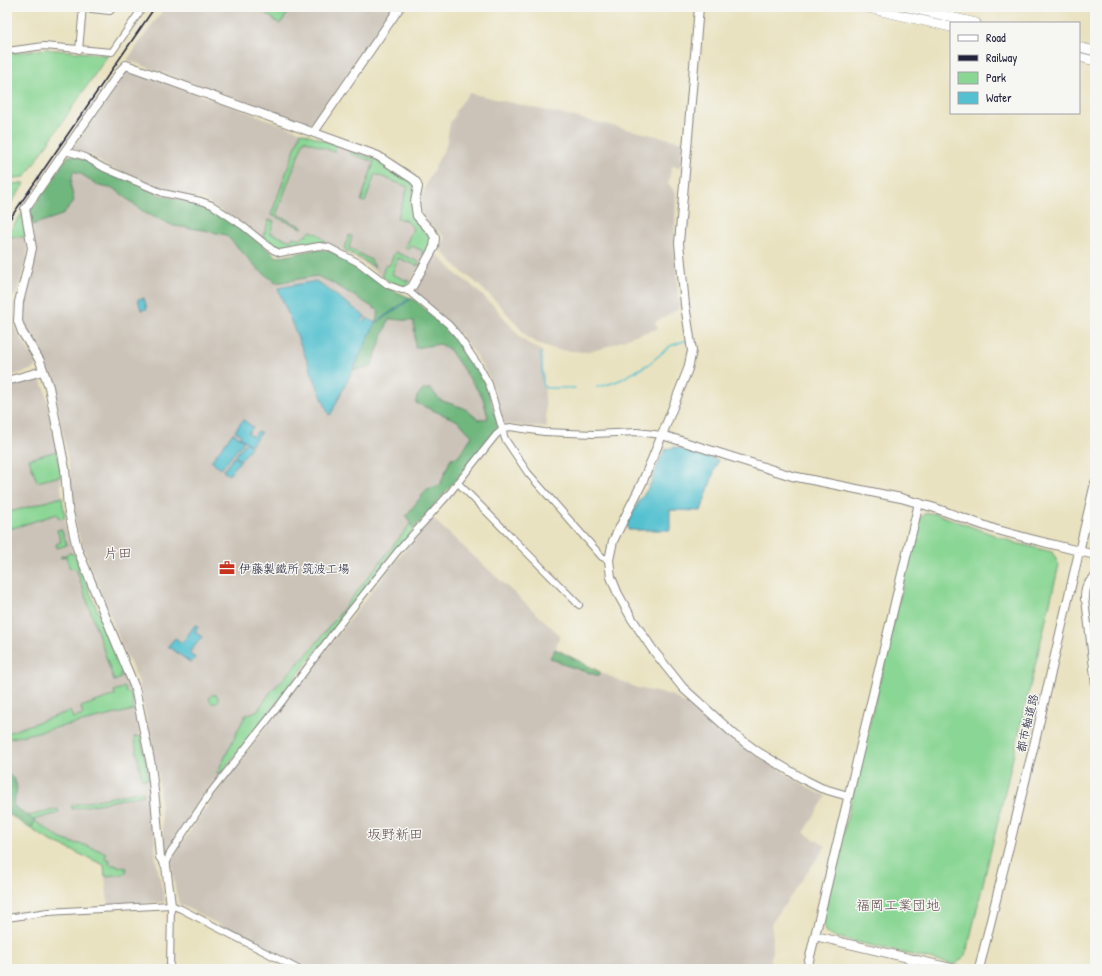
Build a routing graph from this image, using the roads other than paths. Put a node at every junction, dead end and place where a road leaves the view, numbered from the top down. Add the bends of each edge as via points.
1 (73, 7) edge
2 (83, 7) edge
3 (114, 7) edge
4 (143, 7) edge
5 (400, 7) edge
6 (699, 7) edge
7 (864, 7) edge
8 (908, 7) edge
9 (972, 22) edge
10 (950, 27) edge
11 (1080, 47) edge
12 (79, 50) junction
13 (7, 51) edge
14 (1095, 51) edge
15 (1080, 57) edge
16 (1095, 61) edge
17 (314, 132) junction
18 (66, 151) junction
19 (407, 290) junction
20 (43, 371) junction
21 (7, 381) edge
22 (502, 430) junction
23 (662, 435) junction
24 (1095, 482) edge
25 (458, 483) junction
26 (919, 503) junction
27 (1079, 550) junction
28 (1095, 555) edge
29 (609, 560) junction
30 (1095, 577) edge
31 (1085, 599) joint
32 (579, 606) dead end
33 (1095, 685) edge
34 (848, 796) junction
35 (166, 866) junction
36 (170, 905) junction
37 (7, 918) edge
38 (815, 936) junction
39 (914, 959) junction
40 (170, 969) edge
41 (298, 969) edge
42 (807, 969) edge
43 (912, 969) edge
44 (955, 969) edge
45 (979, 969) edge

1 - 2 street
2 - 3 street via 110,11
2 - 12 street
4 - 12 street via 112,52
5 - 17 street
6 - 23 street via 679,243 692,351 688,369
7 - 10 main road
8 - 9 main road
11 - 14 main road
12 - 13 street via 44,46
15 - 16 main road
17 - 18 street via 126,65
17 - 19 street via 378,156 416,182 417,216 435,238 434,247 412,287
18 - 19 street via 83,156 104,168 163,193 212,205 280,253 319,246 328,247 359,263 388,284
18 - 20 street via 25,209 32,248 18,302 18,313 22,332 40,361
19 - 22 street via 448,324 479,366 489,384
20 - 21 street
20 - 35 street via 49,387 64,469 68,508 77,548 135,688 151,765 160,857
22 - 23 street via 510,427 544,432 637,432
22 - 25 street
22 - 29 street via 505,439 528,473 602,557
23 - 26 street via 792,476
23 - 29 street via 613,541
24 - 27 street, 都市軸道路
25 - 32 street
25 - 35 street via 397,552 210,793 170,855
26 - 27 street via 1000,531
26 - 34 street
27 - 28 street
27 - 45 street, 都市軸道路
29 - 34 street via 614,586 632,620 683,688 758,752 821,788
30 - 31 street via 1087,584
31 - 33 street
34 - 38 street
35 - 36 street
36 - 37 street via 48,912
36 - 40 street
36 - 41 street
38 - 39 street
38 - 42 street
39 - 43 street
39 - 44 street

